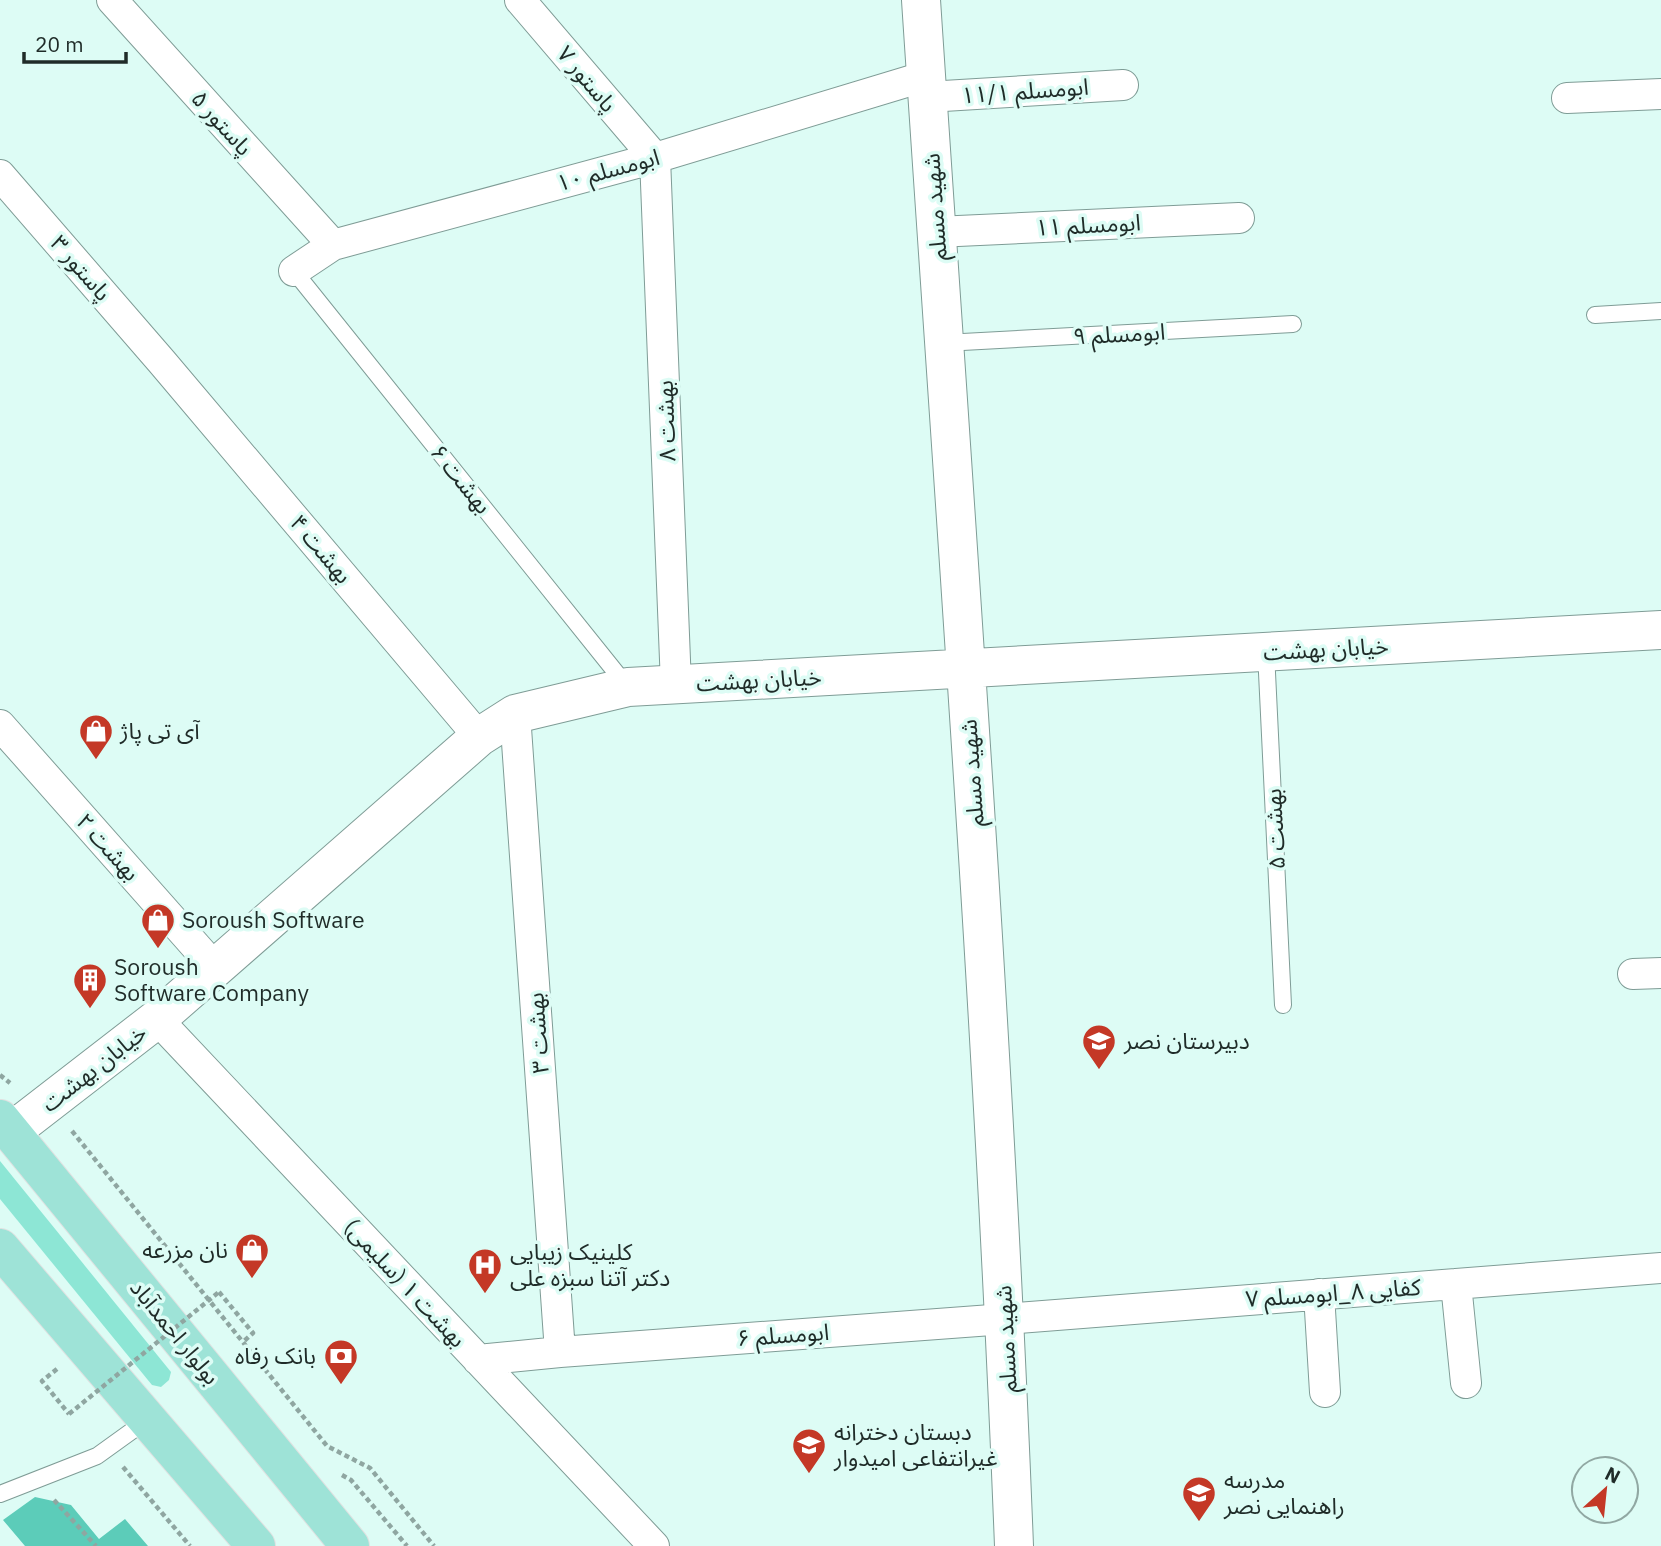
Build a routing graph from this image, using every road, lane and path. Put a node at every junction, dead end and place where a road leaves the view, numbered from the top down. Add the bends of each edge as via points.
1 (112, 0) edge
2 (520, 0) edge
3 (921, 0) edge
4 (1123, 85) dead end
5 (926, 86) junction
6 (1661, 94) edge
7 (1567, 98) dead end
8 (655, 158) junction
9 (0, 175) edge
10 (1239, 218) dead end
11 (936, 232) junction
12 (333, 245) junction
13 (294, 271) joint
14 (1661, 312) edge
15 (1595, 315) dead end
16 (1293, 324) dead end
17 (944, 343) junction
18 (162, 362) joint
19 (1661, 630) edge
20 (1266, 652) junction
21 (965, 669) junction
22 (676, 685) junction
23 (628, 687) junction
24 (516, 714) junction
25 (0, 726) edge
26 (479, 737) junction
27 (215, 968) junction
28 (1283, 1005) dead end
29 (157, 1019) junction
30 (49, 1103) junction
31 (6, 1125) edge
32 (0, 1248) edge
33 (1661, 1268) edge
34 (1456, 1284) junction
35 (1319, 1294) junction
36 (1005, 1319) junction
37 (243, 1342) junction
38 (560, 1352) junction
39 (478, 1360) junction
40 (1466, 1383) dead end
41 (1325, 1392) dead end
42 (69, 1414) dead end
43 (148, 1420) junction
44 (108, 1448) junction
45 (35, 1480) junction
46 (0, 1494) edge
47 (96, 1546) edge
48 (191, 1546) edge
49 (256, 1546) edge
50 (350, 1546) edge
51 (434, 1546) edge
52 (653, 1546) edge
53 (1014, 1546) edge

1 - 12 street, پاستور ۵
2 - 8 street, پاستور ۷
3 - 5 street, شهید مسلم
4 - 5 street, ابومسلم ۱۱/۱
5 - 8 street, ابومسلم ۱۰
5 - 11 street, شهید مسلم
6 - 7 street
8 - 12 street, ابومسلم ۱۰
8 - 22 street, بهشت ۸
9 - 18 street, پاستور ۳
10 - 11 street, ابومسلم ۱۱
11 - 17 street, شهید مسلم
12 - 13 street, ابومسلم ۱۰
13 - 23 lane, بهشت ۶
14 - 15 lane
16 - 17 lane, ابومسلم ۹
17 - 21 street, شهید مسلم
18 - 26 street, بهشت ۴
19 - 20 street, خیابان بهشت
20 - 21 street, خیابان بهشت
20 - 28 lane, بهشت ۵
21 - 22 street, خیابان بهشت
21 - 36 street, شهید مسلم
22 - 23 street, خیابان بهشت
23 - 24 street, خیابان بهشت
24 - 26 street, خیابان بهشت
24 - 38 street, بهشت ۳
25 - 27 street, بهشت ۲
26 - 27 street, خیابان بهشت
27 - 29 street, خیابان بهشت
29 - 30 street, خیابان بهشت
29 - 39 street, بهشت ۱ (سلیمی)
30 - 31 street, خیابان بهشت
30 - 37 path
31 - 50 main road, بولوار احمدآباد
32 - 43 main road
33 - 34 street, کفایی ۸_ابومسلم ۷
34 - 35 street, کفایی ۸_ابومسلم ۷
34 - 40 street
35 - 36 street, کفایی ۸_ابومسلم ۷
35 - 41 street
36 - 38 street, ابومسلم ۶
36 - 53 street, شهید مسلم
37 - 42 path, bridge via 253,1333 219,1292
37 - 51 path via 327,1446 370,1468
38 - 39 street, ابومسلم ۶
39 - 52 street, بهشت ۱ (سلیمی)
43 - 44 lane
43 - 49 main road
44 - 45 lane
44 - 48 path
45 - 46 lane
45 - 47 path

